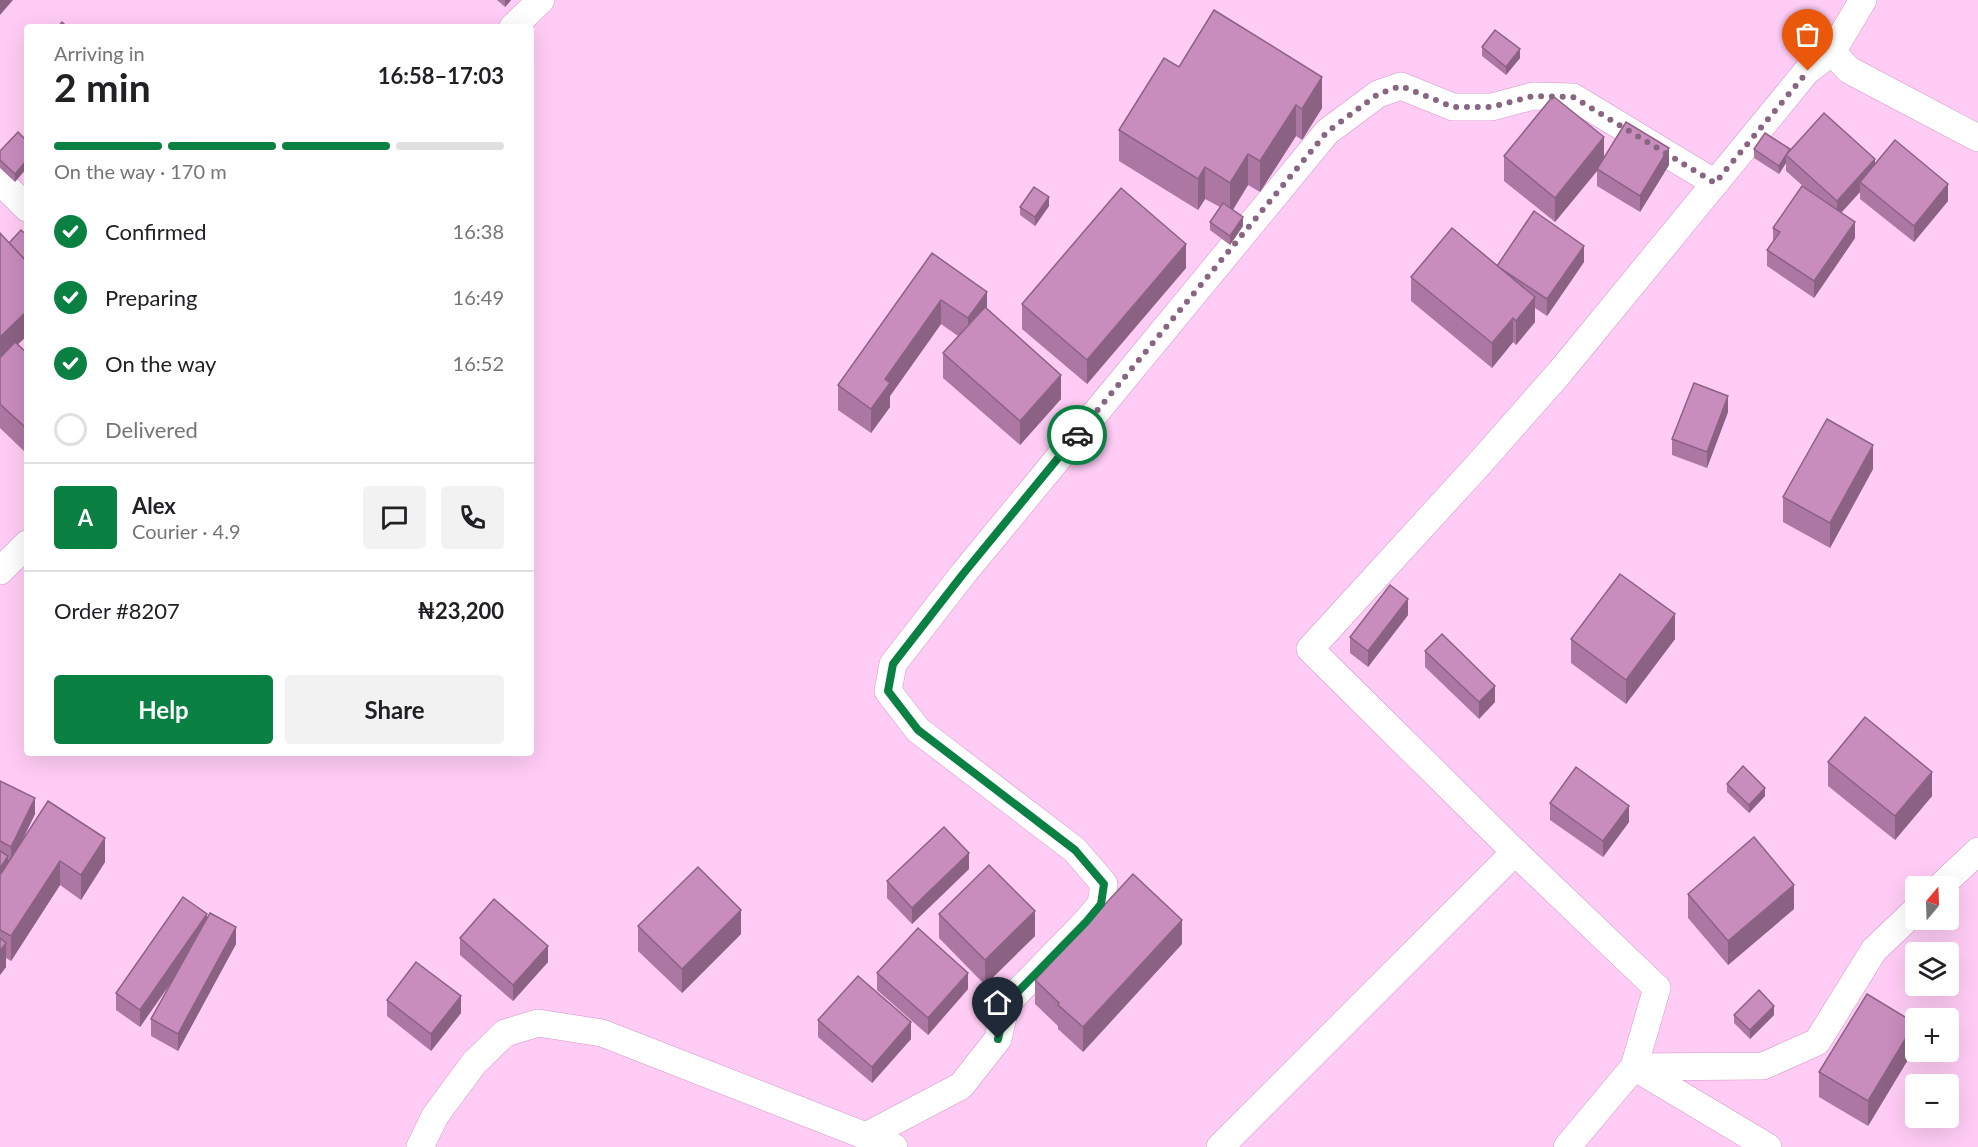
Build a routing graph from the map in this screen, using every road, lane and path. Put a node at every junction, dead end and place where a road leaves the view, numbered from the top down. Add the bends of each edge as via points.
1 (541, 0) edge
2 (1863, 0) edge
3 (516, 24) edge
4 (1832, 52) junction
5 (1978, 138) edge
6 (0, 181) edge
7 (1715, 183) junction
8 (24, 205) edge
9 (24, 547) edge
10 (0, 571) edge
11 (1978, 851) edge
12 (1515, 852) junction
13 (1952, 876) edge
14 (1905, 920) edge
15 (1634, 1066) junction
16 (866, 1136) junction
17 (420, 1147) edge
18 (894, 1147) edge
19 (1220, 1147) edge
20 (1567, 1147) edge
21 (1768, 1147) edge

1 - 3 street
2 - 4 street
4 - 5 street via 1850,70
4 - 7 street via 1808,71
6 - 8 street
7 - 12 street via 1480,463 1310,649
7 - 16 street via 1573,97 1533,96 1492,107 1453,107 1401,86 1378,94 1327,132 893,664 888,691 918,730 1075,850 1104,884 1101,904 1006,1004 998,1039 961,1086
9 - 10 street
11 - 13 street
12 - 15 street via 1657,988
12 - 19 street
14 - 15 street via 1874,950 1817,1042 1763,1066
15 - 20 street
15 - 21 street
16 - 17 street via 602,1033 538,1023 505,1033 474,1063 435,1116
16 - 18 street

